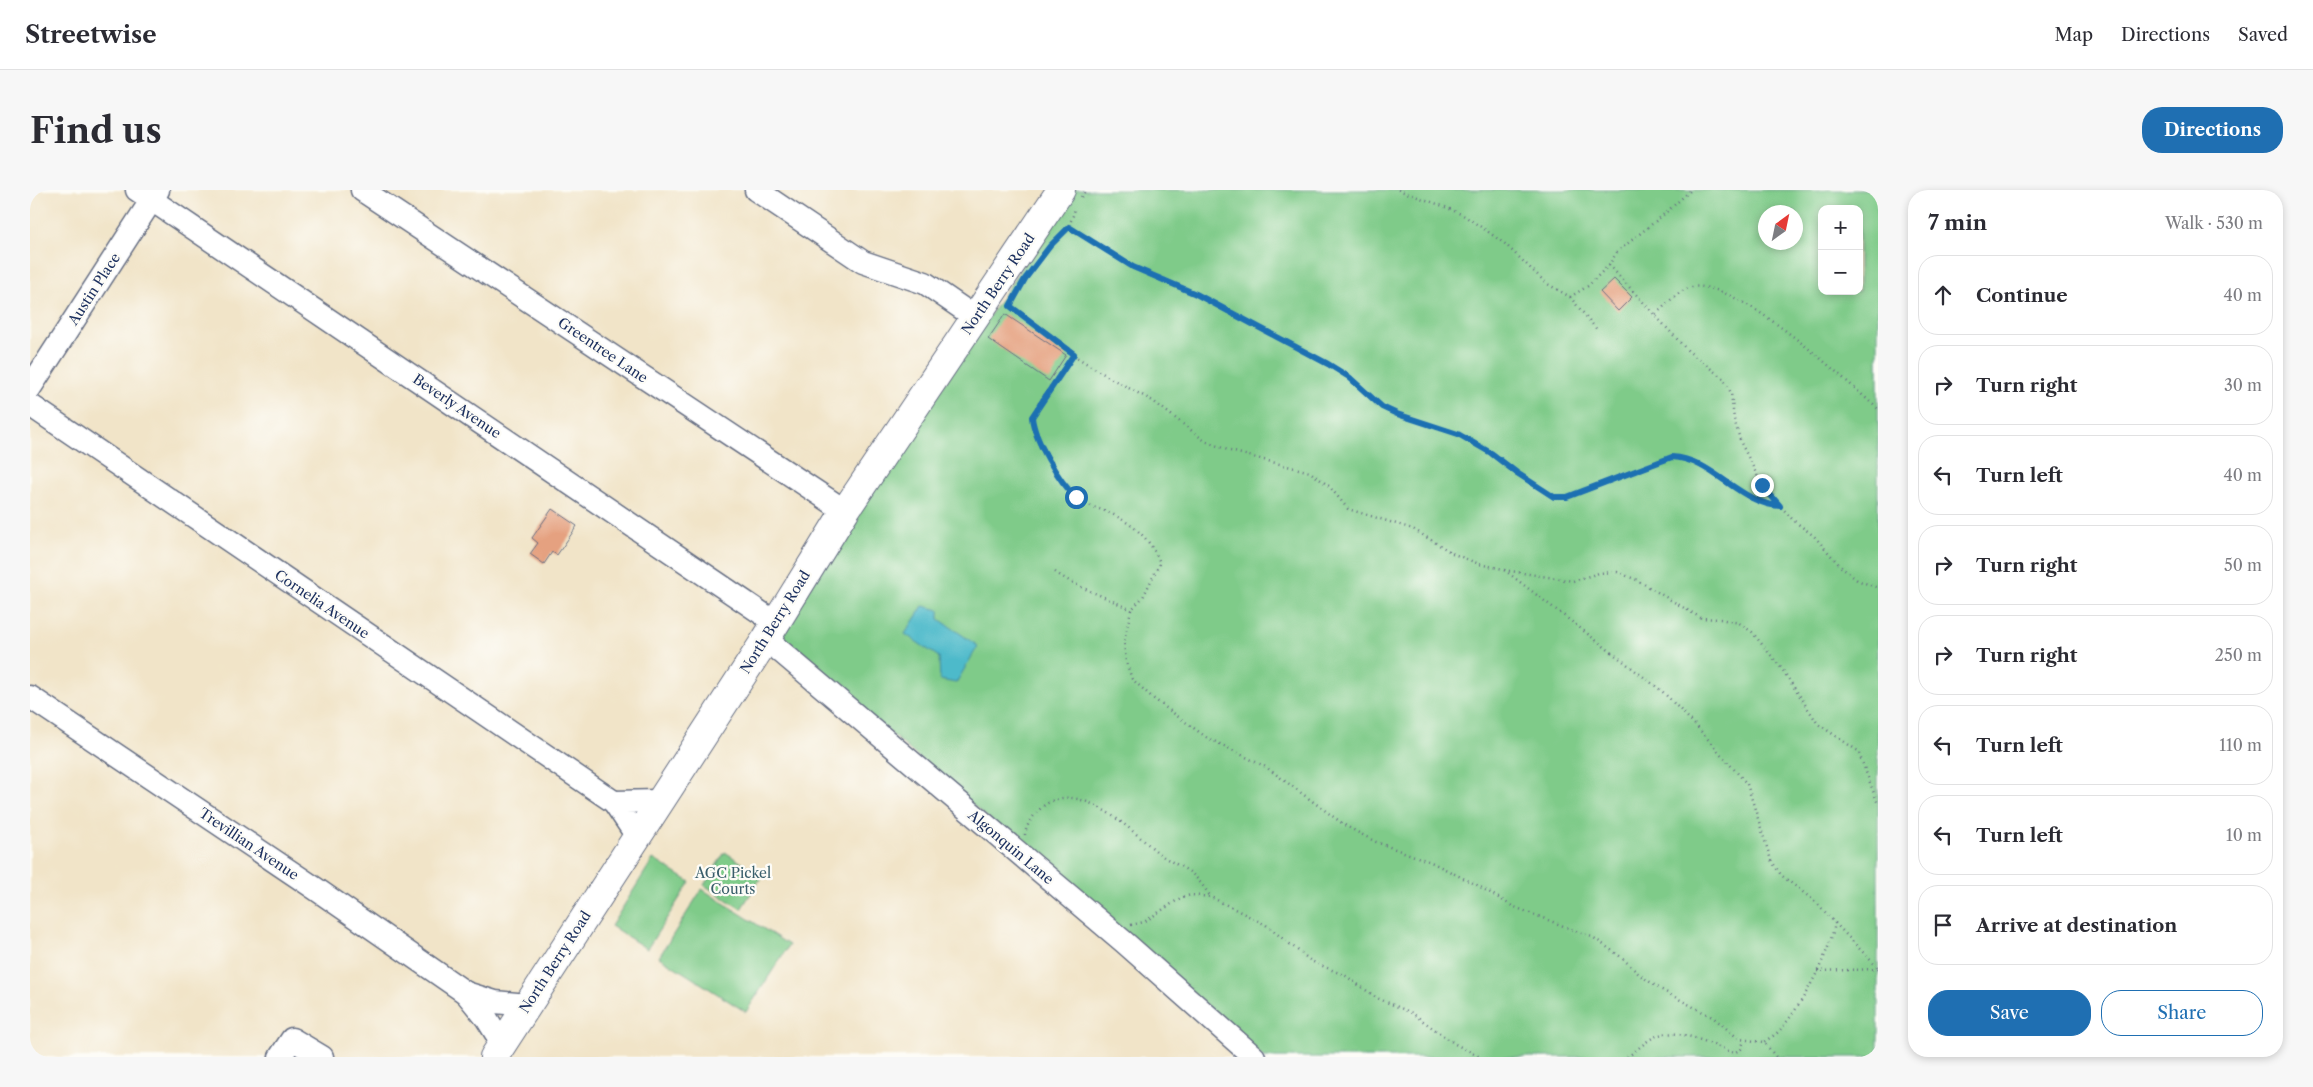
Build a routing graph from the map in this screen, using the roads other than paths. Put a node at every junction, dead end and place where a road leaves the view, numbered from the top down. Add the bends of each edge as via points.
1 (362, 190) edge
2 (756, 190) edge
3 (1061, 190) edge
4 (149, 193) edge
5 (976, 318) junction
6 (30, 388) edge
7 (30, 405) edge
8 (845, 511) junction
9 (771, 631) junction
10 (30, 697) edge
11 (659, 801) junction
12 (614, 802) junction
13 (636, 835) junction
14 (466, 993) junction
15 (527, 1006) junction
16 (498, 1050) edge
17 (280, 1057) edge
18 (322, 1057) edge
19 (1254, 1057) edge

1 - 8 street, Greentree Lane
2 - 5 street via 863,262 925,283
3 - 5 main road, North Berry Road
4 - 6 street, Austin Place
4 - 9 street, Beverly Avenue
5 - 8 main road, North Berry Road
7 - 12 street, Cornelia Avenue
8 - 9 main road, North Berry Road
9 - 11 main road, North Berry Road
9 - 19 street, Algonquin Lane
10 - 14 street, Trevillian Avenue
11 - 12 street
11 - 13 main road, North Berry Road
12 - 13 street, Cornelia Avenue
13 - 15 main road, North Berry Road
14 - 15 street, Trevillian Avenue via 495,1002
14 - 16 street, Trevillian Avenue via 487,1019
15 - 16 main road, North Berry Road
17 - 18 street via 292,1038

